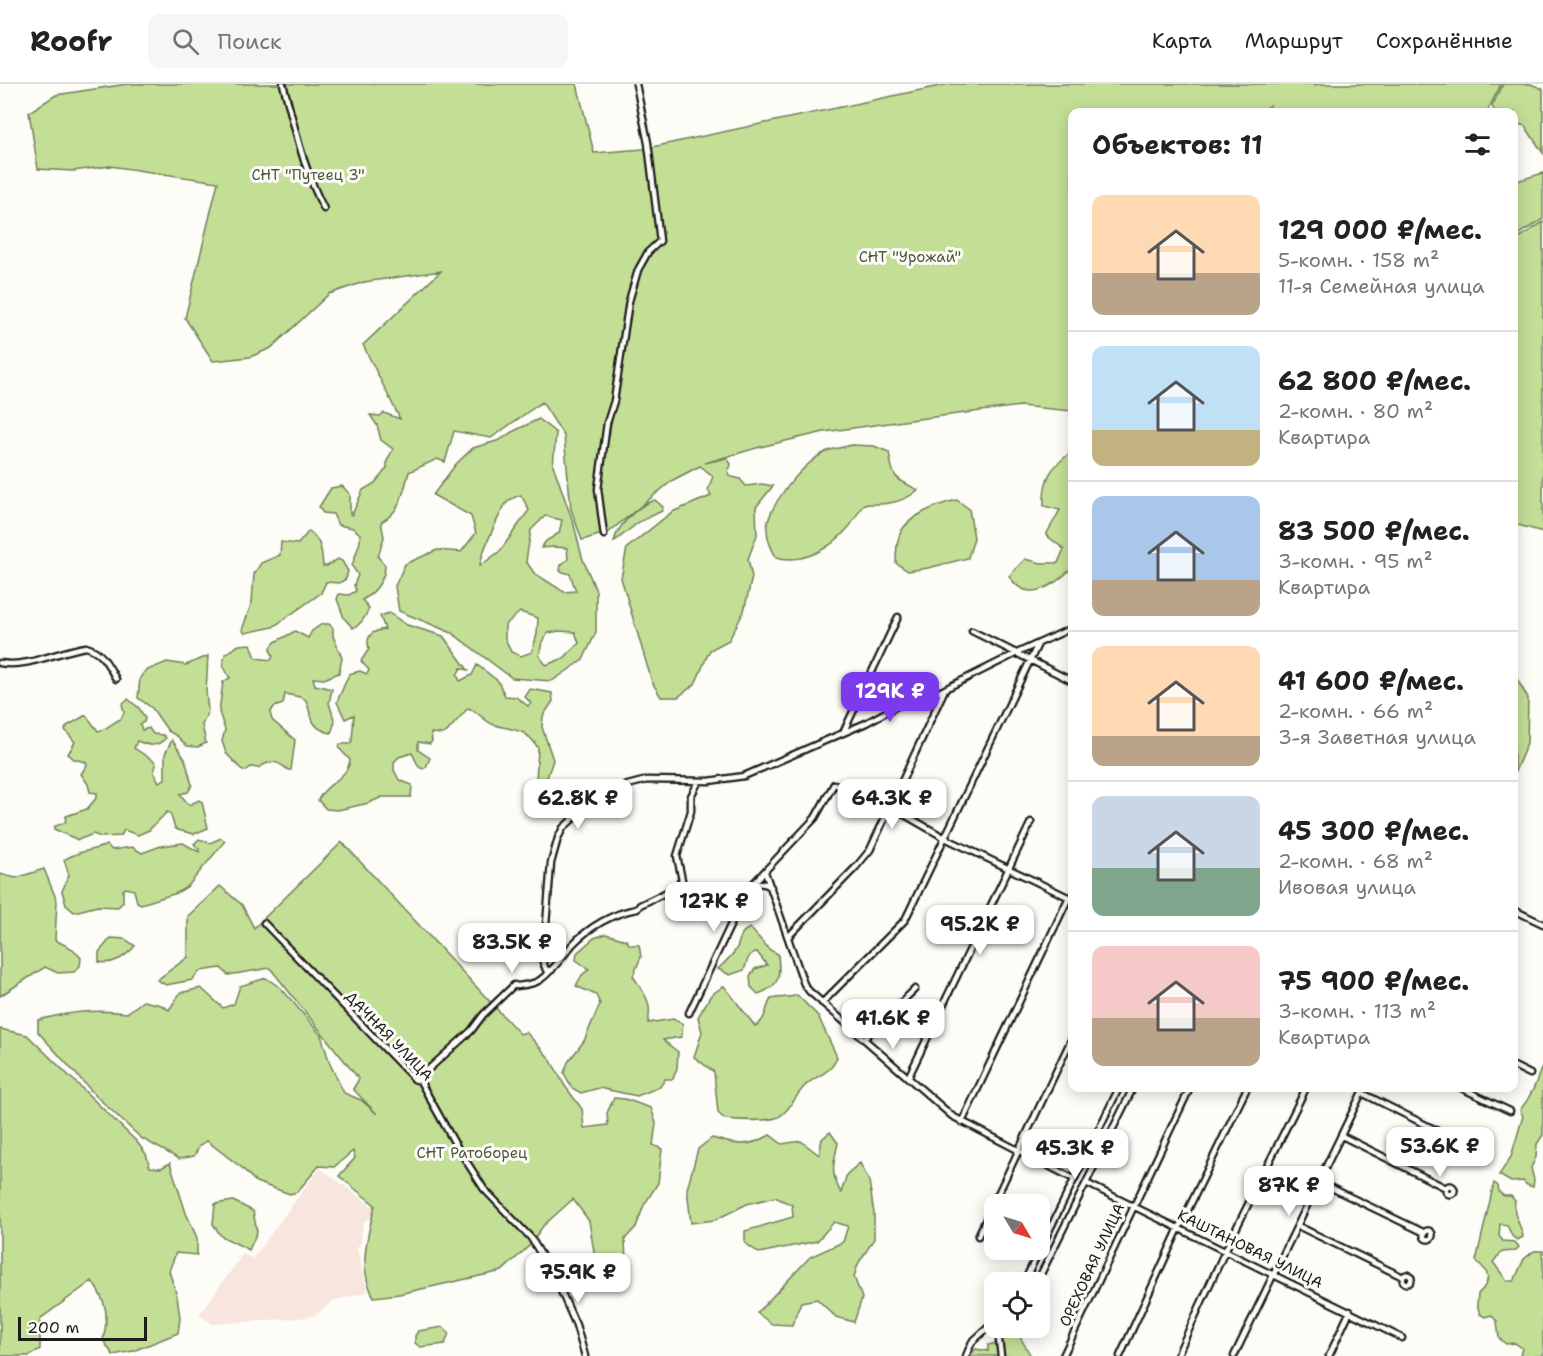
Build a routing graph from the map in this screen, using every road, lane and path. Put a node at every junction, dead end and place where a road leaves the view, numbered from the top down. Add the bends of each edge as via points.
1 (283, 84) edge
2 (636, 84) edge
3 (324, 209) dead end
4 (604, 535) dead end
5 (898, 617) dead end
6 (1068, 630) edge
7 (972, 631) dead end
8 (1038, 644) junction
9 (1017, 653) junction
10 (1029, 660) junction
11 (0, 663) edge
12 (116, 679) dead end
13 (1068, 679) edge
14 (945, 689) junction
15 (843, 733) junction
16 (699, 781) junction
17 (891, 807) junction
18 (1031, 822) dead end
19 (945, 838) junction
20 (1010, 867) junction
21 (765, 872) junction
22 (753, 883) junction
23 (771, 887) junction
24 (1068, 896) edge
25 (1068, 904) edge
26 (1518, 912) edge
27 (264, 923) dead end
28 (1543, 924) edge
29 (788, 937) junction
30 (552, 970) junction
31 (915, 989) dead end
32 (822, 1003) junction
33 (689, 1012) dead end
34 (864, 1040) junction
35 (1068, 1046) edge
36 (1518, 1068) edge
37 (1530, 1074) dead end
38 (908, 1078) junction
39 (420, 1081) junction
40 (1117, 1092) edge
41 (1131, 1092) edge
42 (1188, 1092) edge
43 (1245, 1092) edge
44 (1304, 1092) edge
45 (1362, 1092) edge
46 (1367, 1092) edge
47 (1470, 1092) edge
48 (1510, 1111) dead end
49 (962, 1122) junction
50 (1342, 1136) junction
51 (1466, 1145) dead end
52 (1018, 1151) junction
53 (1074, 1179) junction
54 (1319, 1182) junction
55 (1086, 1183) junction
56 (1446, 1188) dead end
57 (1133, 1205) junction
58 (1298, 1226) junction
59 (1179, 1228) junction
60 (1425, 1233) dead end
61 (978, 1236) dead end
62 (1226, 1251) junction
63 (1029, 1272) edge
64 (1042, 1272) edge
65 (1274, 1275) junction
66 (1402, 1277) dead end
67 (1350, 1311) junction
68 (984, 1331) edge
69 (999, 1338) edge
70 (1402, 1338) dead end
71 (1000, 1354) edge
72 (585, 1356) edge
73 (966, 1356) edge
74 (1063, 1356) edge
75 (1120, 1356) edge
76 (1177, 1356) edge
77 (1234, 1356) edge
78 (1329, 1356) edge

1 - 3 street via 302,156
2 - 4 street via 660,241 638,270 629,301 598,489
5 - 15 street
6 - 8 street
7 - 9 street
8 - 9 street
8 - 10 street
9 - 10 street
9 - 14 street
10 - 13 street
10 - 19 street
11 - 12 street via 23,663 86,647 102,655
14 - 15 street via 897,706
14 - 17 street
15 - 16 street via 744,776
16 - 30 street via 691,796 691,811 677,856 682,880 678,886 637,909 591,927
16 - 30 street via 646,780 609,786 562,828 551,863 543,962 546,970
17 - 19 street
17 - 21 street via 834,783 814,818
17 - 29 street via 861,862
18 - 20 street
19 - 20 street
19 - 32 street via 900,926
20 - 24 street
20 - 38 street
21 - 22 street
21 - 23 street
22 - 23 street
22 - 33 street
23 - 29 street
25 - 49 street
26 - 28 street
27 - 39 street, ДАЧНАЯ УЛИЦА via 370,1035
29 - 32 street via 804,984
30 - 39 street via 538,981 514,985
31 - 34 street
32 - 34 street
34 - 38 street
35 - 52 street
36 - 37 street
38 - 49 street
39 - 72 street, ДАЧНАЯ УЛИЦА via 480,1184 531,1238 560,1289
40 - 53 street
41 - 55 street
42 - 57 street, ОРЕХОВАЯ УЛИЦА
43 - 59 street
44 - 62 street
45 - 50 street
46 - 51 street
47 - 48 street
49 - 52 street
50 - 54 street
50 - 56 street
52 - 53 street
52 - 61 street
53 - 63 street
54 - 58 street
54 - 60 street
55 - 57 street, КАШТАНОВАЯ УЛИЦА
55 - 64 street
57 - 59 street, КАШТАНОВАЯ УЛИЦА
57 - 74 street, ОРЕХОВАЯ УЛИЦА
58 - 65 street
58 - 66 street
59 - 62 street, КАШТАНОВАЯ УЛИЦА
59 - 75 street
62 - 65 street, КАШТАНОВАЯ УЛИЦА
62 - 76 street
65 - 67 street, КАШТАНОВАЯ УЛИЦА
65 - 77 street
67 - 70 street, КАШТАНОВАЯ УЛИЦА
67 - 78 street
68 - 73 street via 972,1342
69 - 71 street

